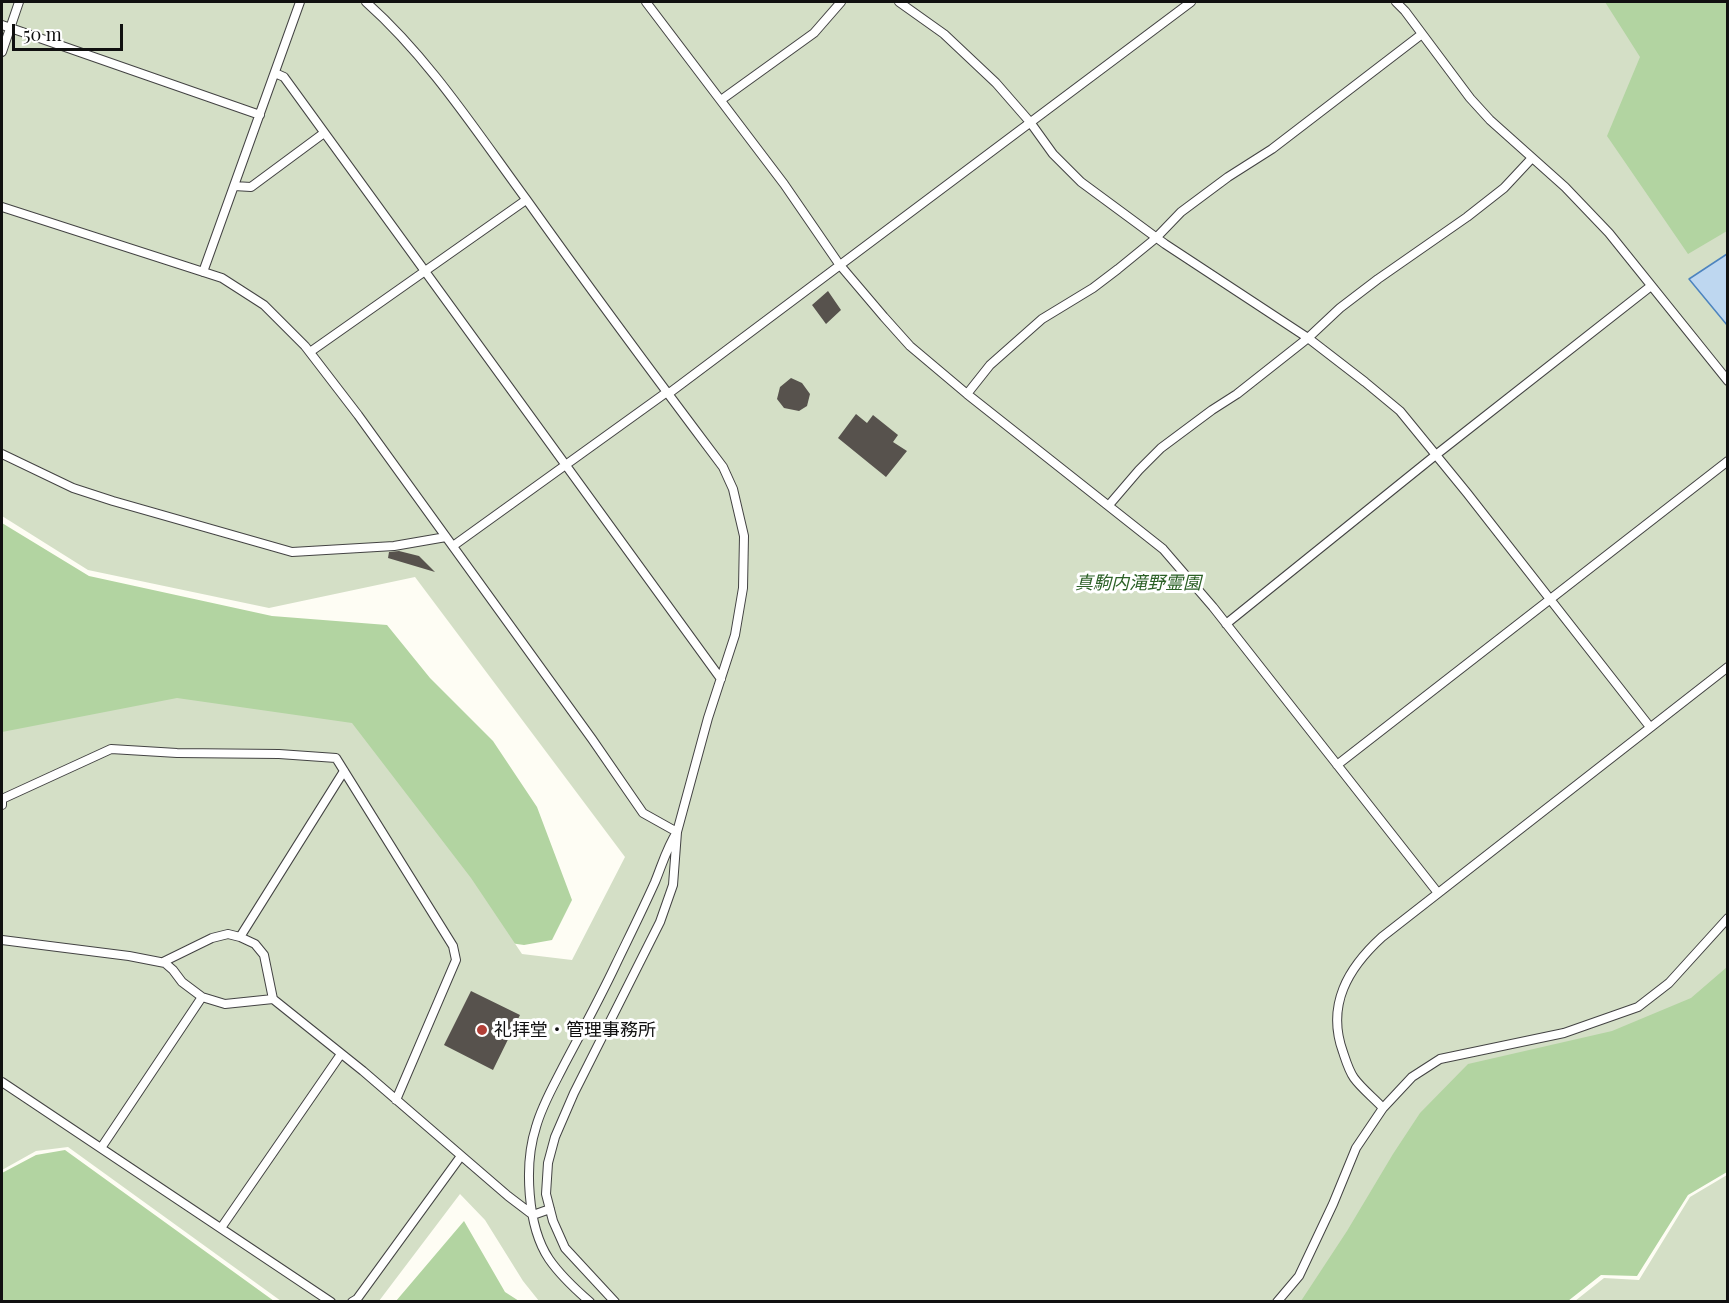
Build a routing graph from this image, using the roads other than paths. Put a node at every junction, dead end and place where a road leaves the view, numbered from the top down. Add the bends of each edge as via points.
1 (19, 2) edge
2 (300, 2) edge
3 (366, 2) edge
4 (646, 2) edge
5 (842, 2) edge
6 (899, 2) edge
7 (1191, 2) edge
8 (1396, 2) edge
9 (6, 26) edge
10 (1422, 34) junction
11 (2, 52) edge
12 (275, 73) junction
13 (721, 100) junction
14 (260, 115) junction
15 (1030, 122) junction
16 (324, 133) junction
17 (1532, 158) junction
18 (234, 186) junction
19 (526, 200) junction
20 (2, 207) edge
21 (1156, 238) junction
22 (839, 264) junction
23 (426, 271) junction
24 (203, 272) junction
25 (1651, 286) junction
26 (1308, 338) junction
27 (310, 352) junction
28 (1728, 381) edge
29 (668, 393) junction
30 (967, 394) junction
31 (2, 454) edge
32 (1437, 454) junction
33 (1728, 461) edge
34 (566, 465) junction
35 (1109, 505) junction
36 (446, 537) junction
37 (453, 546) junction
38 (1551, 600) junction
39 (1226, 624) junction
40 (1728, 667) edge
41 (721, 679) junction
42 (1650, 727) junction
43 (1337, 765) junction
44 (344, 771) junction
45 (2, 799) edge
46 (2, 805) edge
47 (677, 832) junction
48 (1438, 893) junction
49 (1728, 918) edge
50 (240, 936) junction
51 (2, 940) edge
52 (163, 962) junction
53 (202, 997) junction
54 (273, 999) junction
55 (341, 1054) junction
56 (2, 1082) edge
57 (396, 1100) junction
58 (1383, 1108) junction
59 (101, 1148) junction
60 (461, 1156) junction
61 (550, 1209) junction
62 (533, 1215) junction
63 (221, 1228) junction
64 (331, 1302) edge
65 (352, 1302) edge
66 (590, 1302) edge
67 (615, 1302) edge
68 (1277, 1302) edge

1 - 9 lane
2 - 12 lane
3 - 19 lane via 413,48
4 - 13 lane
5 - 13 lane via 814,33
6 - 15 lane via 944,34
7 - 15 lane
8 - 10 lane
9 - 11 lane
9 - 14 lane
10 - 17 lane via 1470,98
10 - 21 lane via 1272,149 1181,212
12 - 14 lane
12 - 16 lane via 284,77
13 - 22 lane
14 - 18 lane
15 - 21 lane via 1053,154 1081,182
15 - 22 lane
16 - 18 lane via 250,187
16 - 23 lane
17 - 25 lane via 1609,233
17 - 26 lane via 1495,195 1340,308
18 - 24 lane
19 - 23 lane
19 - 29 lane
20 - 24 lane
21 - 26 lane
21 - 30 lane via 1093,288 1042,319 990,365
22 - 29 lane
22 - 30 lane via 910,346
23 - 27 lane
23 - 34 lane
24 - 27 lane via 222,278 264,305
25 - 28 lane
25 - 32 lane
26 - 32 lane via 1400,411
26 - 35 lane via 1161,448
27 - 36 lane
29 - 34 lane
29 - 41 lane via 723,467 733,489 744,536 743,588 735,634
30 - 35 lane
31 - 36 lane via 73,488 292,552 394,546
32 - 38 lane
32 - 39 lane
33 - 38 lane
34 - 37 lane
34 - 41 lane
35 - 39 lane via 1163,549
36 - 37 lane
37 - 47 lane via 643,813
38 - 42 lane
38 - 43 lane
39 - 43 lane
40 - 42 lane
41 - 47 lane
42 - 48 lane
43 - 48 lane
44 - 45 lane via 336,758 111,749
44 - 50 lane
44 - 57 lane via 453,946 456,960
45 - 46 lane
47 - 61 lane via 673,885 660,922 555,1137 548,1163 546,1194
47 - 62 lane via 535,1127 529,1183
48 - 58 lane via 1363,954 1345,983 1336,1016 1341,1046 1354,1077
49 - 58 lane via 1670,983 1638,1007 1564,1033 1440,1059 1412,1077
50 - 52 lane via 212,938
50 - 54 lane via 255,944 264,955
51 - 52 lane
52 - 53 lane
53 - 54 lane via 225,1004
53 - 59 lane
54 - 55 lane
55 - 57 lane
55 - 63 lane
56 - 59 lane
57 - 60 lane
58 - 68 lane via 1356,1148 1299,1276
59 - 63 lane
60 - 62 lane
60 - 65 lane
61 - 62 lane
61 - 67 lane via 565,1248
62 - 66 lane via 539,1240 549,1258
63 - 64 lane

